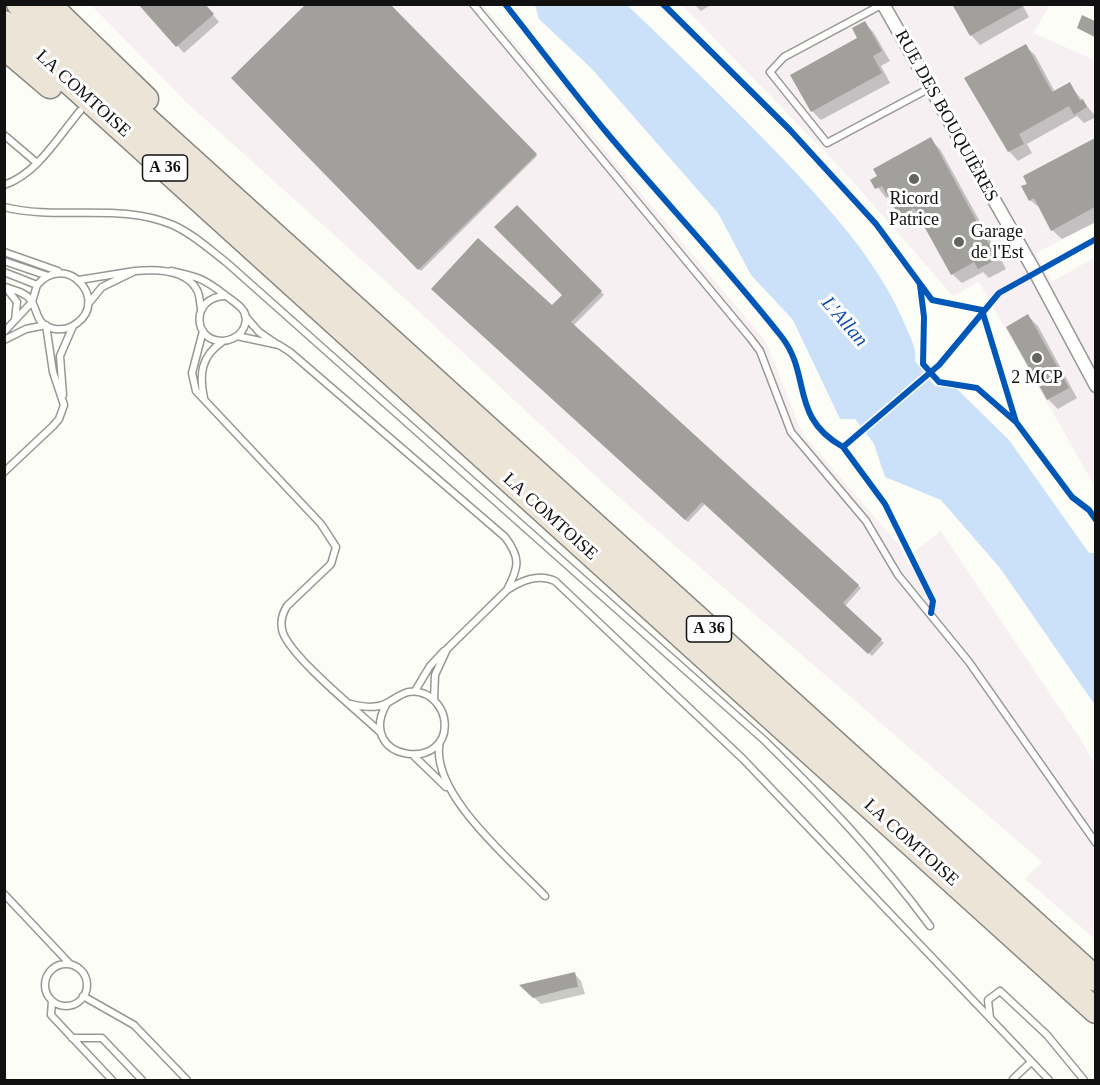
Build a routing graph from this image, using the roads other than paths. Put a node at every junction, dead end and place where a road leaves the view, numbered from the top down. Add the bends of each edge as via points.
1 (19, 4) edge
2 (48, 4) edge
3 (473, 4) edge
4 (883, 4) edge
5 (4, 23) edge
6 (4, 47) edge
7 (930, 88) junction
8 (80, 111) junction
9 (4, 135) edge
10 (37, 163) junction
11 (4, 185) edge
12 (4, 207) edge
13 (4, 252) edge
14 (302, 260) junction
15 (4, 261) edge
16 (135, 271) junction
17 (171, 271) junction
18 (4, 272) edge
19 (62, 273) junction
20 (48, 276) junction
21 (79, 280) junction
22 (37, 285) junction
23 (5, 287) edge
24 (225, 296) junction
25 (32, 302) junction
26 (88, 304) junction
27 (201, 309) junction
28 (325, 313) junction
29 (245, 315) junction
30 (14, 321) junction
31 (46, 325) junction
32 (73, 326) junction
33 (203, 331) junction
34 (4, 332) edge
35 (237, 336) junction
36 (4, 340) edge
37 (223, 342) junction
38 (279, 345) junction
39 (1095, 386) edge
40 (205, 402) junction
41 (64, 405) junction
42 (4, 472) edge
43 (507, 590) junction
44 (447, 649) junction
45 (415, 691) junction
46 (434, 700) junction
47 (346, 702) junction
48 (387, 703) junction
49 (381, 733) junction
50 (440, 740) junction
51 (414, 756) junction
52 (449, 790) junction
53 (1095, 843) edge
54 (4, 894) edge
55 (545, 896) dead end
56 (930, 926) dead end
57 (70, 964) junction
58 (1095, 979) edge
59 (83, 996) junction
60 (52, 1001) junction
61 (1095, 1011) edge
62 (990, 1018) junction
63 (72, 1038) junction
64 (1031, 1062) junction
65 (1013, 1079) edge
66 (112, 1080) edge
67 (142, 1080) edge
68 (187, 1080) edge
69 (1049, 1080) edge
70 (1084, 1080) edge

1 - 14 highway, LA COMTOISE / A 36
2 - 14 highway via 200,152
3 - 53 lane via 760,351 791,432 866,521 898,575 969,662
4 - 7 street, RUE DES BOUQUIÈRES
4 - 7 lane via 784,57 770,72 827,143
5 - 28 highway, LA COMTOISE / A 36
6 - 8 highway
7 - 39 street, RUE DES BOUQUIÈRES
8 - 10 lane
8 - 28 highway
9 - 10 lane
10 - 11 lane via 20,179
12 - 56 lane via 47,213 115,213 173,225 195,238 764,740 844,819
13 - 19 lane
14 - 58 highway, LA COMTOISE / A 36
15 - 20 lane
16 - 17 lane
16 - 21 lane
16 - 26 lane via 102,287
17 - 24 lane via 207,280
17 - 27 lane via 197,290
18 - 22 lane
19 - 20 lane
19 - 21 lane
20 - 22 lane
21 - 26 lane via 88,295
22 - 25 lane
23 - 25 lane via 17,290
23 - 30 lane via 17,302
24 - 27 lane via 211,299
24 - 29 lane via 238,302
25 - 30 lane
25 - 31 lane
26 - 32 lane via 85,314
27 - 33 lane
28 - 61 highway, LA COMTOISE / A 36
29 - 35 lane
29 - 38 lane via 259,332
30 - 34 lane
31 - 32 lane via 64,329
31 - 36 lane
31 - 41 lane via 53,372
32 - 41 lane via 60,356
33 - 37 lane
33 - 40 lane via 192,373 196,391
35 - 37 lane
35 - 38 lane
37 - 40 lane via 212,348 202,370
38 - 43 lane via 505,537 515,551 517,565
40 - 47 lane via 321,524 336,547 331,564 286,606 282,623 291,645
41 - 42 lane via 53,426
43 - 44 lane
43 - 62 lane via 539,577 555,581 743,759
44 - 45 lane via 430,666
44 - 46 lane via 435,675
45 - 46 lane
45 - 48 lane via 405,692
46 - 50 lane via 444,719
47 - 48 lane via 366,707
47 - 49 lane
48 - 49 lane via 382,712
49 - 51 lane via 394,750
50 - 51 lane via 424,754
50 - 52 lane via 440,770
51 - 52 lane
52 - 55 lane
54 - 57 lane
57 - 59 lane via 85,976
57 - 60 lane via 56,966 46,975 45,989
59 - 60 lane via 72,1005
59 - 68 lane via 134,1025
60 - 63 lane via 51,1015
62 - 64 lane
62 - 70 lane via 988,1000 1000,991 1047,1035
63 - 66 lane
63 - 67 lane via 102,1038
64 - 65 lane
64 - 69 lane

